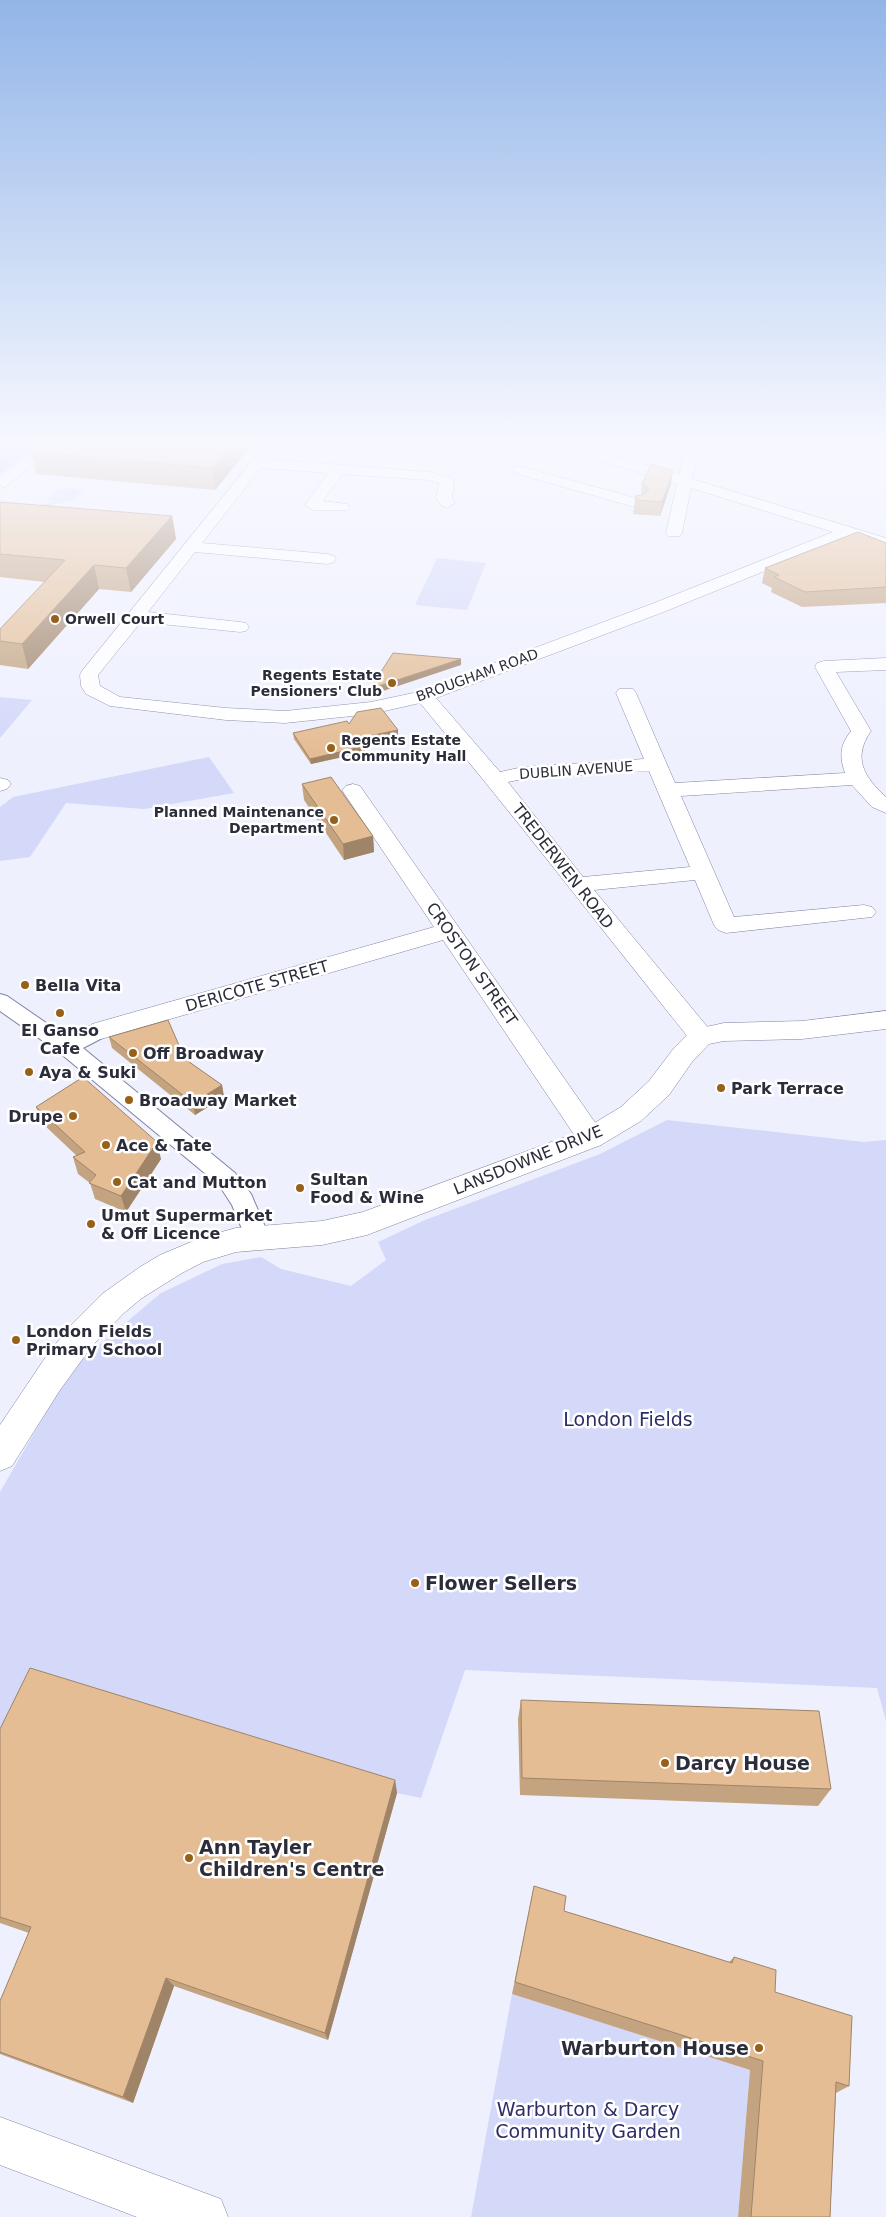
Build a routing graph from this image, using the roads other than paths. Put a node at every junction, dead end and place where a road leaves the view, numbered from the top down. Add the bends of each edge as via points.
1 (194, 544) edge
2 (816, 544) edge
3 (192, 547) junction
4 (328, 559) dead end
5 (136, 616) junction
6 (240, 628) dead end
7 (886, 664) edge
8 (626, 693) dead end
9 (424, 696) junction
10 (657, 764) junction
11 (858, 778) junction
12 (495, 779) junction
13 (353, 790) dead end
14 (668, 790) junction
15 (886, 807) edge
16 (704, 872) junction
17 (577, 885) junction
18 (864, 912) dead end
19 (448, 931) junction
20 (0, 1001) edge
21 (886, 1020) edge
22 (102, 1030) joint
23 (701, 1036) junction
24 (68, 1048) junction
25 (591, 1138) junction
26 (257, 1236) junction
27 (0, 1455) edge
28 (0, 2141) edge
29 (203, 2217) edge

1 - 3 street
2 - 9 street, BROUGHAM ROAD
3 - 4 street
3 - 5 street
5 - 6 street
5 - 9 street, BROUGHAM ROAD via 89,675 92,689 117,702 285,717 371,708
7 - 11 street via 824,667 861,731 852,745
8 - 10 street, DUBLIN AVENUE
9 - 12 street, TREDERWEN ROAD
10 - 12 street, DUBLIN AVENUE via 523,773
10 - 14 street, DUBLIN AVENUE
11 - 14 street
11 - 15 street via 876,801
12 - 17 street, TREDERWEN ROAD
13 - 19 street, CROSTON STREET
14 - 16 street, DUBLIN AVENUE
16 - 17 street
16 - 18 street, DUBLIN AVENUE via 726,925
17 - 23 street, TREDERWEN ROAD
19 - 22 street, DERICOTE STREET
19 - 25 street, CROSTON STREET
20 - 24 street
21 - 23 street via 802,1030 724,1032
22 - 24 street, DERICOTE STREET
23 - 25 street, LANSDOWNE DRIVE via 659,1088 631,1114
24 - 26 street via 226,1179 243,1201
25 - 26 street, LANSDOWNE DRIVE via 366,1223 333,1231
26 - 27 street, LANSDOWNE DRIVE via 234,1240 173,1262 111,1306 68,1352
28 - 29 street

